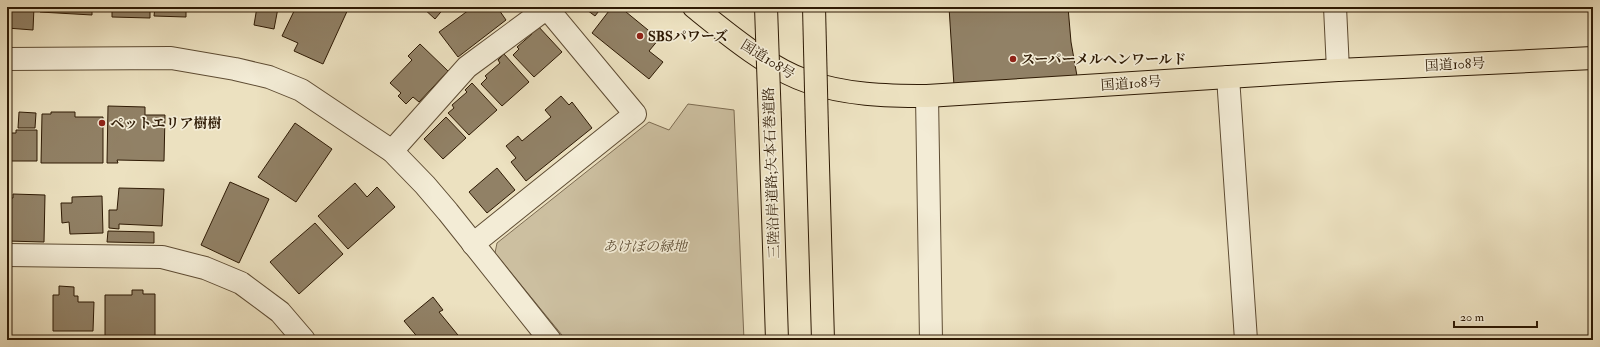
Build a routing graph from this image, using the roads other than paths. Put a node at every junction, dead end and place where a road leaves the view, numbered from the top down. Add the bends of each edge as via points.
1 (546, 7) edge
2 (694, 7) edge
3 (766, 7) edge
4 (814, 7) edge
5 (1335, 7) edge
6 (1593, 58) edge
7 (7, 59) edge
8 (1338, 70) junction
9 (1228, 77) junction
10 (927, 96) junction
11 (392, 150) junction
12 (473, 244) junction
13 (7, 255) edge
14 (304, 340) edge
15 (550, 340) edge
16 (777, 340) edge
17 (823, 340) edge
18 (931, 340) edge
19 (1246, 340) edge

1 - 11 street via 467,67
1 - 12 street via 635,114
2 - 10 highway, 国道108号 via 777,68 806,81 874,96
3 - 16 highway, 三陸沿岸道路;矢本石巻道路, bridge
4 - 17 highway, bridge
5 - 8 street
6 - 8 highway, 国道108号
7 - 11 street via 171,58 269,77 300,90
8 - 9 highway, 国道108号
9 - 10 highway, 国道108号
9 - 19 street
10 - 18 street
11 - 12 street via 425,185
12 - 15 street
13 - 14 street via 162,257 205,268 241,283 280,312

